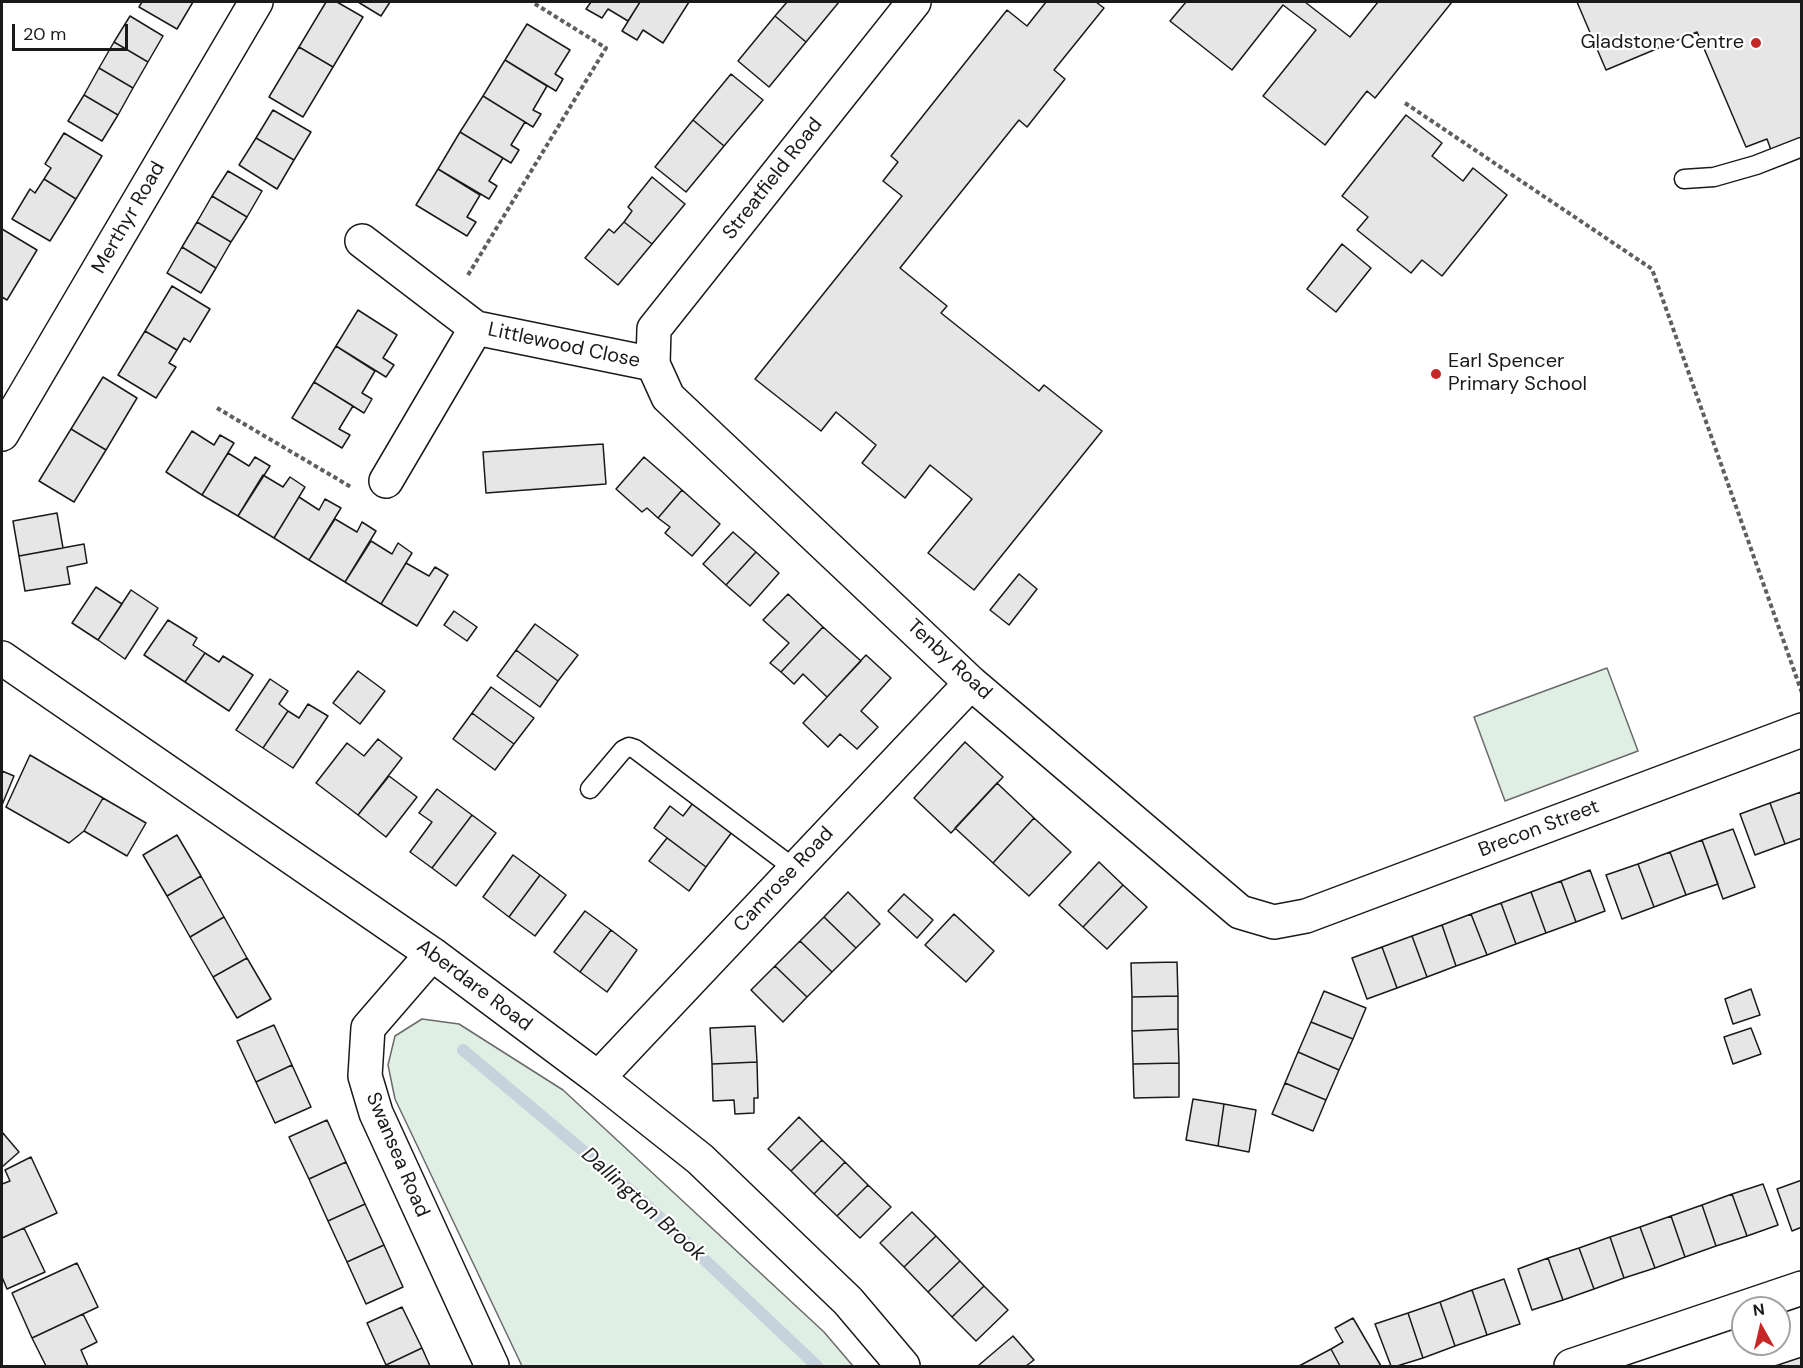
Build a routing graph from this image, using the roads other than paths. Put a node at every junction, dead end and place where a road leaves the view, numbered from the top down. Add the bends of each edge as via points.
1 (256, 2) edge
2 (914, 2) edge
3 (1802, 147) edge
4 (1684, 179) dead end
5 (362, 241) dead end
6 (476, 328) junction
7 (653, 364) junction
8 (2, 434) edge
9 (386, 481) road end
10 (2, 658) edge
11 (971, 683) junction
12 (1802, 730) edge
13 (590, 789) dead end
14 (795, 868) junction
15 (1275, 922) joint
16 (432, 954) junction
17 (598, 1078) junction
18 (1802, 1288) edge
19 (492, 1366) edge
20 (903, 1366) edge
21 (1571, 1366) edge

1 - 8 street, Merthyr Road
2 - 7 street, Streatfield Road via 654,329
3 - 4 lane via 1714,177
5 - 6 street, Littlewood Close
6 - 7 street, Littlewood Close
6 - 9 street, Littlewood Close
7 - 11 street, Tenby Road via 668,397
10 - 16 street, Aberdare Road
11 - 14 street, Camrose Road
11 - 15 street, Tenby Road via 1240,912
12 - 15 street, Brecon Street via 1306,916
13 - 14 lane via 623,750 635,749
14 - 17 street, Camrose Road
16 - 17 street, Aberdare Road
16 - 19 street, Swansea Road via 368,1028 365,1076 376,1113
17 - 20 street, Aberdare Road via 700,1159 848,1301
18 - 21 street

